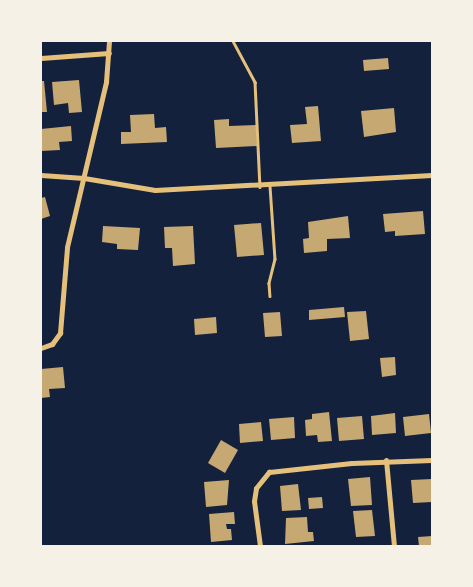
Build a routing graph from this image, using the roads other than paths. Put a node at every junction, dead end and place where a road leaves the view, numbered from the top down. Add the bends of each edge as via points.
1 (108, 41) edge
2 (233, 41) edge
3 (109, 53) junction
4 (41, 58) edge
5 (41, 175) edge
6 (432, 175) edge
7 (84, 178) junction
8 (270, 186) junction
9 (260, 187) junction
10 (270, 296) dead end
11 (41, 348) edge
12 (386, 460) junction
13 (432, 460) edge
14 (260, 546) edge
15 (394, 546) edge

1 - 3 street
2 - 9 lane via 255,82
3 - 4 street
3 - 7 street via 106,82
5 - 7 street
6 - 8 street
7 - 9 street via 155,190
7 - 11 street via 67,247 60,333 57,339
8 - 9 street
8 - 10 lane via 275,259 269,283
12 - 13 street
12 - 14 street via 269,472 256,488 254,501
12 - 15 street

